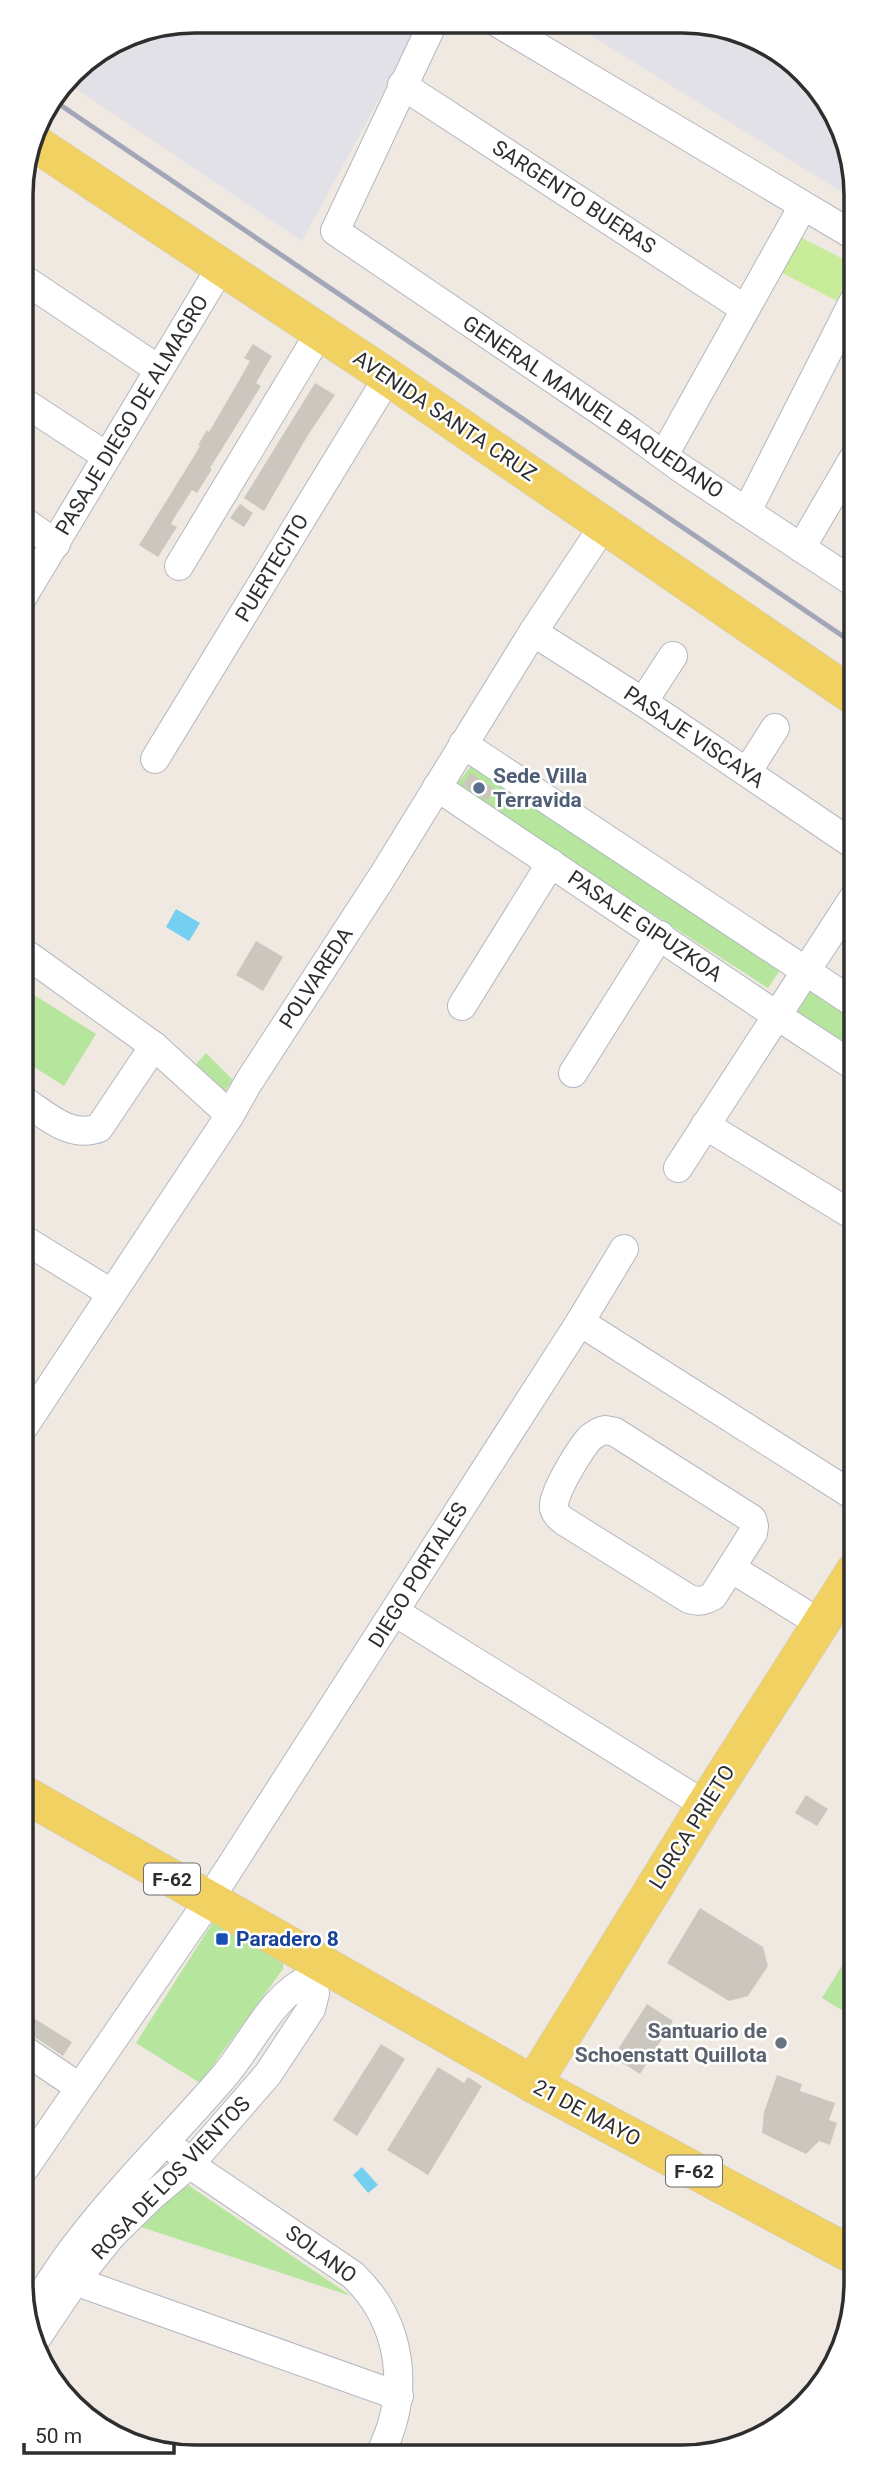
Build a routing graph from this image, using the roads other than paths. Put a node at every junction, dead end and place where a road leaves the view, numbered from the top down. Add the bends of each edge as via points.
1 (515, 33) edge
2 (428, 34) edge
3 (402, 85) junction
4 (41, 147) edge
5 (803, 206) junction
6 (844, 230) edge
7 (221, 267) junction
8 (34, 286) edge
9 (745, 309) junction
10 (844, 320) edge
11 (320, 332) junction
12 (158, 369) junction
13 (388, 377) junction
14 (34, 409) edge
15 (663, 455) junction
16 (106, 457) junction
17 (844, 475) edge
18 (747, 512) junction
19 (604, 525) junction
20 (34, 528) edge
21 (56, 544) junction
22 (801, 548) junction
23 (179, 566) dead end
24 (844, 576) edge
25 (34, 579) edge
26 (533, 632) junction
27 (673, 656) dead end
28 (844, 690) edge
29 (643, 702) junction
30 (775, 728) dead end
31 (463, 744) junction
32 (155, 759) dead end
33 (747, 772) junction
34 (437, 787) junction
35 (844, 836) edge
36 (551, 863) junction
37 (844, 913) edge
38 (660, 935) junction
39 (34, 959) edge
40 (806, 971) junction
41 (844, 996) edge
42 (462, 1006) dead end
43 (776, 1015) junction
44 (154, 1046) junction
45 (844, 1059) edge
46 (573, 1073) dead end
47 (34, 1107) edge
48 (230, 1115) junction
49 (705, 1125) junction
50 (678, 1168) dead end
51 (844, 1210) edge
52 (33, 1245) edge
53 (624, 1249) dead end
54 (111, 1293) junction
55 (580, 1322) junction
56 (33, 1412) edge
57 (843, 1489) edge
58 (731, 1568) junction
59 (843, 1589) edge
60 (395, 1612) junction
61 (821, 1624) junction
62 (33, 1799) edge
63 (705, 1805) junction
64 (209, 1900) junction
65 (317, 1971) junction
66 (33, 2056) edge
67 (533, 2084) junction
68 (79, 2087) junction
69 (167, 2141) junction
70 (33, 2155) edge
71 (190, 2164) junction
72 (843, 2250) edge
73 (66, 2275) junction
74 (36, 2309) edge
75 (40, 2330) edge
76 (399, 2396) junction
77 (384, 2445) edge

1 - 5 street
2 - 3 street
3 - 9 street, SARGENTO BUERAS
3 - 15 street, GENERAL MANUEL BAQUEDANO via 335,231
4 - 7 main road, AVENIDA SANTA CRUZ
5 - 6 street
5 - 9 street
7 - 11 main road, AVENIDA SANTA CRUZ
7 - 12 street, PASAJE DIEGO DE ALMAGRO
8 - 12 street
9 - 15 street
10 - 18 street
11 - 13 main road, AVENIDA SANTA CRUZ
11 - 23 street
12 - 16 street, PASAJE DIEGO DE ALMAGRO
13 - 19 main road, AVENIDA SANTA CRUZ
13 - 32 street, PUERTECITO
14 - 16 street
15 - 18 street, GENERAL MANUEL BAQUEDANO
16 - 21 street, PASAJE DIEGO DE ALMAGRO
17 - 22 street
18 - 22 street, GENERAL MANUEL BAQUEDANO
19 - 26 street, POLVAREDA
19 - 28 main road, AVENIDA SANTA CRUZ
20 - 21 street
21 - 25 street, PASAJE DIEGO DE ALMAGRO
22 - 24 street, GENERAL MANUEL BAQUEDANO
26 - 29 street, PASAJE VISCAYA
26 - 31 street, POLVAREDA
27 - 29 street
29 - 33 street, PASAJE VISCAYA
30 - 33 street
31 - 34 street, POLVAREDA
31 - 40 street
33 - 35 street, PASAJE VISCAYA
34 - 36 street, PASAJE GIPUZKOA
34 - 48 street, POLVAREDA
36 - 38 street, PASAJE GIPUZKOA
36 - 42 street
37 - 40 street
38 - 43 street, PASAJE GIPUZKOA
38 - 46 street
39 - 44 street
40 - 41 street
40 - 43 street
43 - 45 street, PASAJE GIPUZKOA
43 - 49 street
44 - 47 street via 99,1128 68,1129
44 - 48 street
48 - 54 street, POLVAREDA
49 - 50 street
49 - 51 street
52 - 54 street
53 - 55 street, DIEGO PORTALES
54 - 56 street, POLVAREDA
55 - 57 street
55 - 60 street, DIEGO PORTALES
58 - 58 street via 753,1533 752,1519 594,1423 592,1436 556,1494 557,1514 697,1602 713,1596
58 - 61 street
59 - 61 main road, LORCA PRIETO
60 - 63 street
60 - 64 street, DIEGO PORTALES
61 - 63 main road, LORCA PRIETO
62 - 64 main road, F-62
63 - 67 main road, LORCA PRIETO
64 - 65 main road, F-62
64 - 68 street, DIEGO PORTALES
65 - 67 main road, 21 DE MAYO / F-62
65 - 69 street, ROSA DE LOS VIENTOS via 284,1995 227,2073
65 - 71 street, ROSA DE LOS VIENTOS via 312,2009 268,2074
66 - 68 street
67 - 72 main road, 21 DE MAYO / F-62
68 - 70 street, DIEGO PORTALES
69 - 71 street, SOLANO
69 - 73 street, ROSA DE LOS VIENTOS via 84,2235
71 - 73 street, ROSA DE LOS VIENTOS
71 - 76 street, SOLANO via 327,2255 368,2289 396,2347
73 - 74 street, ROSA DE LOS VIENTOS
73 - 75 street, ROSA DE LOS VIENTOS
73 - 76 street
76 - 77 street, SOLANO

